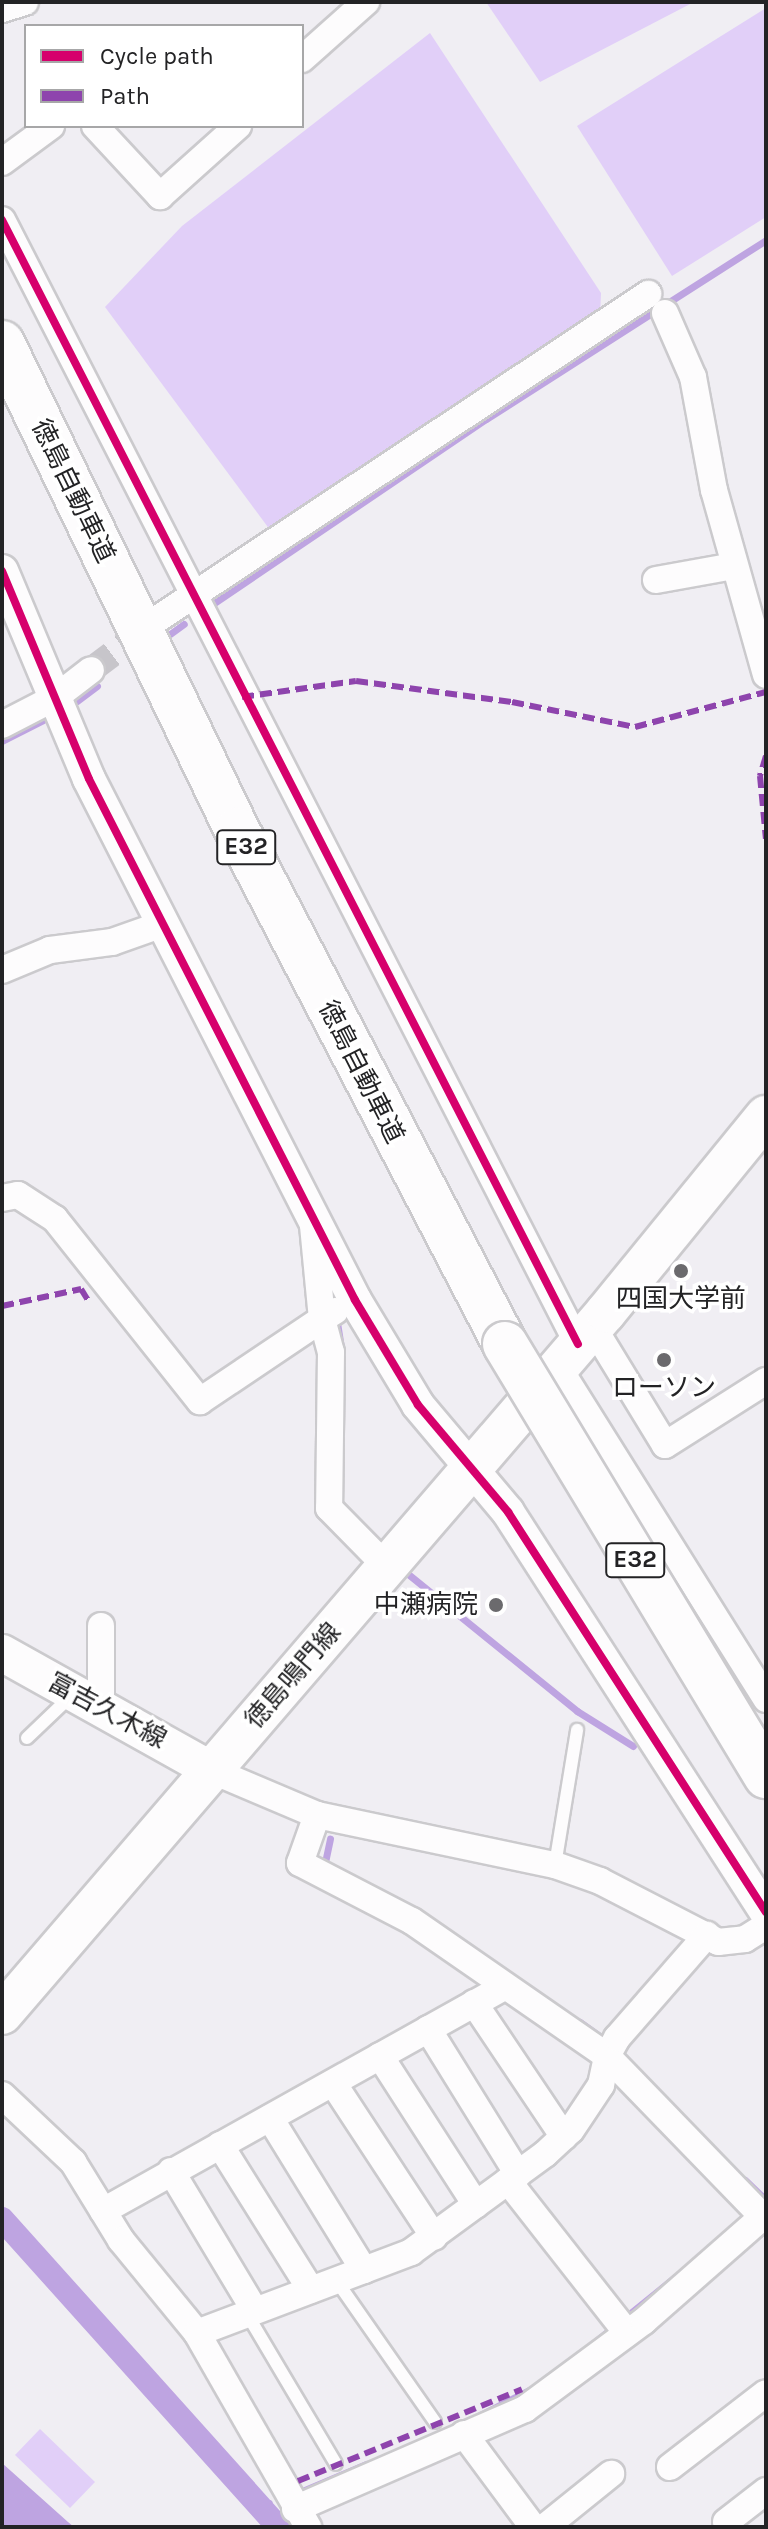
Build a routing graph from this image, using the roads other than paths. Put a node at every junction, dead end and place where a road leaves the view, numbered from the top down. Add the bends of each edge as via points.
1 (25, 2) edge
2 (366, 2) edge
3 (2, 9) edge
4 (304, 57) edge
5 (48, 128) edge
6 (97, 128) edge
7 (236, 128) edge
8 (2, 162) edge
9 (3, 226) edge
10 (2, 343) edge
11 (734, 566) junction
12 (2, 571) edge
13 (656, 580) dead end
14 (193, 596) junction
15 (755, 602) edge
16 (159, 618) tunnel mouth
17 (91, 670) tunnel mouth
18 (766, 675) edge
19 (56, 697) junction
20 (2, 725) edge
21 (160, 925) junction
22 (2, 970) edge
23 (766, 1116) edge
24 (2, 1198) edge
25 (337, 1310) junction
26 (576, 1346) junction
27 (766, 1381) edge
28 (472, 1467) junction
29 (387, 1567) junction
30 (101, 1626) dead end
31 (4, 1657) edge
32 (762, 1686) edge
33 (87, 1700) junction
34 (577, 1730) dead end
35 (27, 1738) dead end
36 (211, 1770) junction
37 (766, 1776) edge
38 (317, 1815) junction
39 (555, 1865) junction
40 (766, 1912) edge
41 (766, 1926) edge
42 (707, 1935) junction
43 (503, 1987) junction
44 (474, 2003) junction
45 (2, 2014) edge
46 (428, 2029) junction
47 (611, 2047) junction
48 (380, 2056) junction
49 (333, 2083) junction
50 (2, 2095) edge
51 (270, 2118) junction
52 (564, 2137) junction
53 (220, 2145) junction
54 (171, 2171) junction
55 (513, 2178) junction
56 (476, 2205) junction
57 (103, 2211) junction
58 (765, 2217) edge
59 (434, 2237) junction
60 (364, 2270) junction
61 (336, 2280) junction
62 (311, 2290) junction
63 (251, 2313) junction
64 (620, 2324) junction
65 (197, 2333) junction
66 (766, 2393) edge
67 (435, 2422) dead end
68 (464, 2434) junction
69 (336, 2464) dead end
70 (670, 2467) dead end
71 (611, 2474) dead end
72 (766, 2491) edge
73 (301, 2518) edge
74 (726, 2522) dead end
75 (533, 2527) edge
76 (545, 2527) edge

1 - 3 street
2 - 4 street
5 - 8 street
6 - 7 street via 160,196
9 - 14 street
10 - 37 highway, 徳島自動車道 / E32, bridge via 237,830 505,1344
11 - 13 street
11 - 14 street via 693,377 657,304
11 - 15 street
12 - 19 street
14 - 16 street
14 - 26 street
15 - 18 street
17 - 19 street
19 - 20 street
19 - 21 street
21 - 22 street via 112,942 50,950
21 - 25 street via 313,1225
23 - 26 main road, 徳島鳴門線
24 - 25 street via 18,1195 55,1219 200,1401
25 - 28 street
25 - 29 street via 331,1352 329,1508
26 - 27 street via 665,1445
26 - 28 main road, 徳島鳴門線
26 - 32 street
28 - 29 main road, 徳島鳴門線
28 - 40 street via 508,1512
29 - 36 main road, 徳島鳴門線
30 - 33 street
31 - 33 main road, 富吉久木線
33 - 35 lane
33 - 36 main road, 富吉久木線
34 - 39 lane
36 - 38 street
36 - 45 main road, 徳島鳴門線
38 - 39 street
38 - 43 street via 300,1863 412,1921
39 - 42 street via 600,1881
41 - 42 street via 730,1942
42 - 47 street
43 - 44 street
43 - 47 street
44 - 46 street
44 - 52 street
46 - 48 street
46 - 55 street
47 - 52 street via 601,2085
47 - 58 street
48 - 49 street
48 - 56 street
49 - 51 street
49 - 59 street
50 - 57 street via 73,2162
51 - 53 street
51 - 60 street
52 - 55 street
53 - 54 street
53 - 62 street
54 - 57 street
54 - 63 street
55 - 56 street
55 - 64 street
56 - 59 street
57 - 65 street
58 - 64 street
59 - 60 street
60 - 61 street
61 - 62 street
61 - 67 lane
62 - 63 street
63 - 65 street
63 - 69 lane
64 - 68 street via 525,2409
65 - 73 street
66 - 70 street
68 - 73 street
68 - 75 street
71 - 76 street
72 - 74 street

